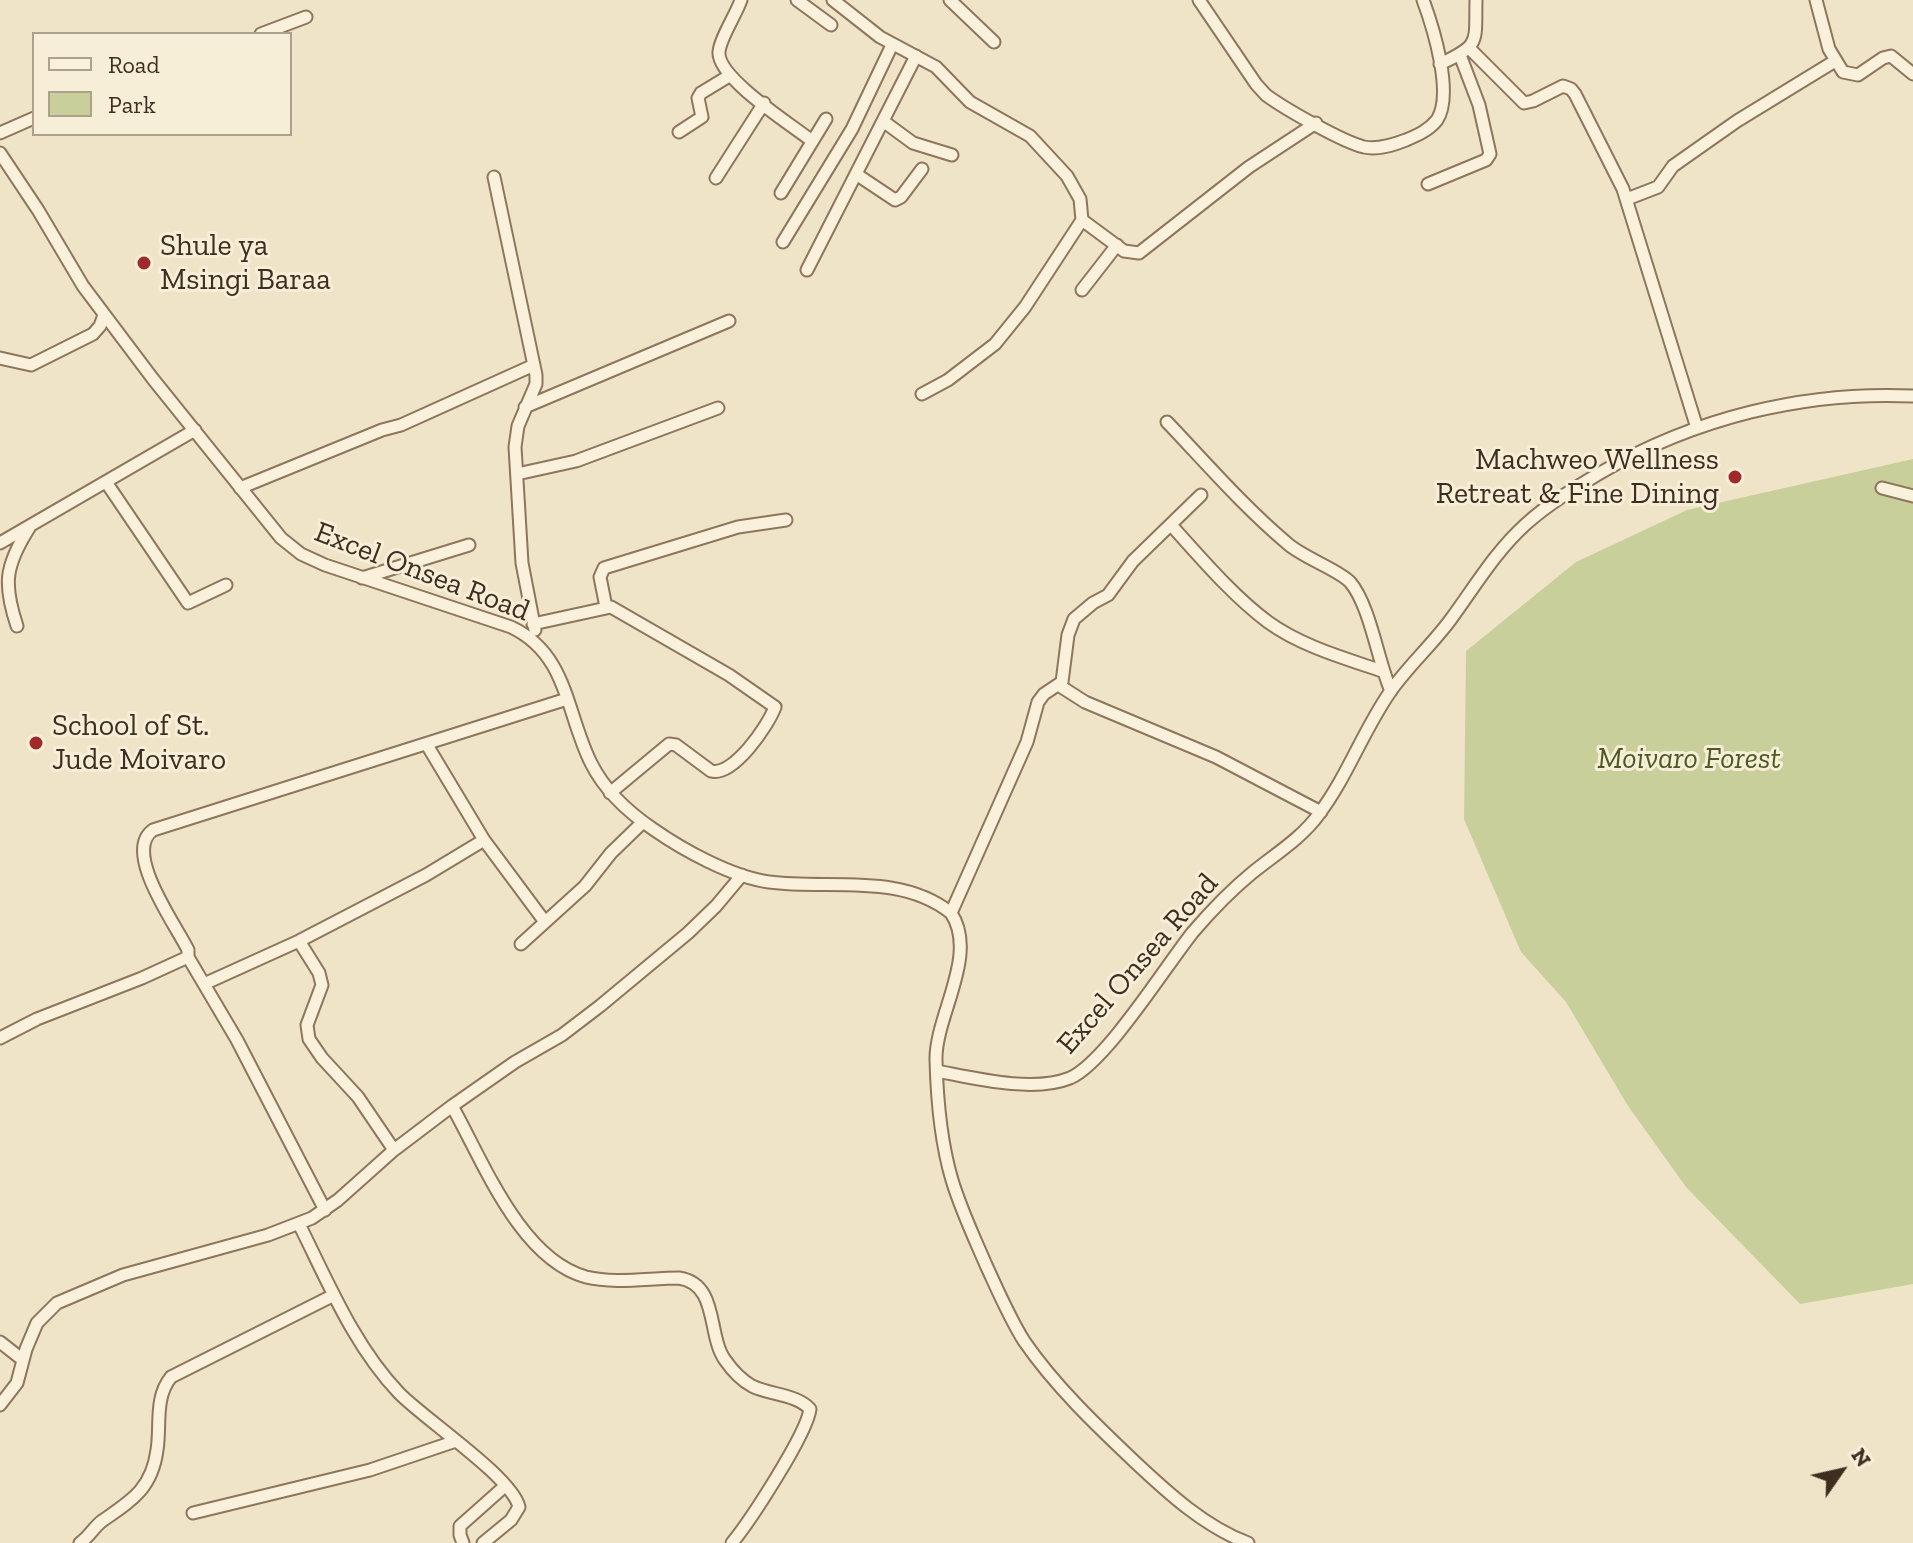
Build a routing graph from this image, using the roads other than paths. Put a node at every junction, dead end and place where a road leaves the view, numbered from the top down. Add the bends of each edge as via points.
1 (741, 0) edge
2 (797, 0) edge
3 (833, 0) edge
4 (950, 0) edge
5 (1199, 0) edge
6 (1423, 0) edge
7 (1476, 0) edge
8 (1816, 0) edge
9 (306, 17) dead end
10 (831, 25) dead end
11 (266, 32) edge
12 (994, 42) dead end
13 (892, 45) junction
14 (1465, 52) junction
15 (916, 56) junction
16 (1835, 61) junction
17 (1440, 64) junction
18 (1913, 74) edge
19 (729, 76) junction
20 (764, 103) junction
21 (32, 119) edge
22 (826, 119) dead end
23 (883, 121) junction
24 (1316, 123) junction
25 (679, 132) dead end
26 (0, 133) edge
27 (812, 141) junction
28 (0, 153) edge
29 (952, 155) dead end
30 (922, 169) dead end
31 (856, 174) junction
32 (494, 177) dead end
33 (716, 178) dead end
34 (1428, 184) dead end
35 (781, 193) dead end
36 (1627, 199) junction
37 (1082, 220) junction
38 (783, 242) dead end
39 (1117, 245) junction
40 (807, 270) dead end
41 (1082, 290) dead end
42 (104, 315) junction
43 (729, 321) dead end
44 (0, 358) edge
45 (534, 365) junction
46 (922, 394) dead end
47 (1913, 396) edge
48 (525, 407) junction
49 (718, 408) dead end
50 (1167, 422) dead end
51 (1697, 428) junction
52 (195, 430) junction
53 (517, 474) junction
54 (106, 482) junction
55 (240, 488) junction
56 (1882, 488) dead end
57 (1201, 495) dead end
58 (1913, 496) edge
59 (786, 520) dead end
60 (1171, 525) junction
61 (29, 528) junction
62 (0, 543) edge
63 (469, 545) dead end
64 (362, 578) junction
65 (226, 585) dead end
66 (606, 607) junction
67 (533, 624) junction
68 (17, 626) dead end
69 (538, 643) junction
70 (1382, 671) junction
71 (1060, 686) junction
72 (1391, 691) junction
73 (567, 699) junction
74 (427, 745) junction
75 (610, 793) junction
76 (1321, 812) junction
77 (643, 822) junction
78 (484, 840) junction
79 (742, 875) junction
80 (951, 913) junction
81 (545, 922) junction
82 (299, 941) junction
83 (521, 944) dead end
84 (188, 957) junction
85 (204, 984) junction
86 (0, 1038) edge
87 (937, 1071) junction
88 (452, 1106) junction
89 (394, 1150) junction
90 (325, 1210) junction
91 (299, 1224) junction
92 (334, 1295) junction
93 (0, 1342) edge
94 (23, 1360) junction
95 (0, 1405) edge
96 (456, 1441) junction
97 (505, 1486) junction
98 (193, 1513) dead end
99 (80, 1543) edge
100 (463, 1543) edge
101 (483, 1543) edge
102 (732, 1543) edge
103 (1248, 1543) edge

1 - 19 street via 719,49
2 - 10 street
3 - 13 street
4 - 12 street
5 - 24 street via 1256,84 1278,104
6 - 17 street
7 - 14 street via 1474,40
8 - 16 street
9 - 11 street
13 - 15 street
13 - 38 street via 852,129
14 - 17 street
14 - 34 street via 1490,154
14 - 36 street via 1524,103 1559,87 1571,89
15 - 23 street
15 - 37 street via 936,67 970,102 1030,136 1074,186
16 - 18 street via 1843,72 1858,75 1891,56
16 - 36 street via 1673,166 1658,187
17 - 24 street via 1439,116 1413,137 1365,147
19 - 20 street
19 - 25 street via 701,93 702,117
20 - 27 street
20 - 33 street
21 - 26 street
22 - 27 street
23 - 29 street via 913,143
23 - 31 street
24 - 39 street via 1249,167 1139,253 1129,254
27 - 35 street
28 - 42 street, Excel Onsea Road
30 - 31 street via 895,200
31 - 40 street
32 - 45 street
36 - 51 street
37 - 39 street
37 - 46 street via 995,344
39 - 41 street
42 - 44 street via 93,334 31,365
42 - 52 street, Excel Onsea Road
43 - 48 street
45 - 48 street via 536,384
45 - 55 street via 401,425
47 - 51 street, Excel Onsea Road via 1816,400
48 - 53 street via 517,436
49 - 53 street via 576,461
50 - 70 street via 1276,534 1350,582
51 - 72 street, Excel Onsea Road via 1645,449 1538,513 1493,557 1451,619
52 - 54 street
52 - 55 street, Excel Onsea Road
53 - 67 street via 522,563
54 - 61 street
54 - 65 street via 188,603
55 - 64 street, Excel Onsea Road via 293,548
56 - 58 street
57 - 60 street
59 - 66 street via 738,527 604,568 600,577
60 - 70 street via 1269,622
60 - 71 street via 1133,561 1108,595 1074,619
61 - 62 street
61 - 68 street via 7,576
63 - 64 street
64 - 69 street, Excel Onsea Road via 511,627
66 - 67 street
66 - 75 street via 775,707 727,770 711,771 669,744
67 - 69 street
69 - 73 street, Excel Onsea Road
70 - 72 street
71 - 76 street
71 - 80 street via 1038,702 1027,742
72 - 76 street, Excel Onsea Road
73 - 74 street
73 - 75 street, Excel Onsea Road via 592,764
74 - 78 street
74 - 84 street via 148,833 145,866
75 - 77 street, Excel Onsea Road
76 - 87 street, Excel Onsea Road via 1209,913 1107,1045 1079,1072 1058,1081 1029,1083
77 - 79 street, Excel Onsea Road
77 - 81 street
78 - 81 street
78 - 82 street
79 - 80 street, Excel Onsea Road via 768,882 898,889
79 - 88 street via 688,933 600,1006
80 - 87 street via 958,934 957,969 939,1031
81 - 83 street
82 - 85 street
82 - 89 street via 322,985 307,1025 309,1039
84 - 85 street
84 - 86 street
85 - 90 street
87 - 103 street via 952,1180 1024,1341 1144,1470 1200,1517
88 - 89 street
88 - 102 street via 518,1222 543,1252 589,1278 691,1281 713,1316 718,1348 740,1378 810,1409 792,1449
89 - 90 street
90 - 91 street
91 - 92 street
91 - 94 street via 68,1296 37,1323
92 - 96 street via 385,1377
92 - 99 street via 171,1377 160,1400 158,1449 149,1477 133,1500
93 - 94 street
94 - 95 street via 17,1383
96 - 97 street
96 - 98 street via 382,1467
97 - 100 street via 460,1526
97 - 101 street via 518,1511

